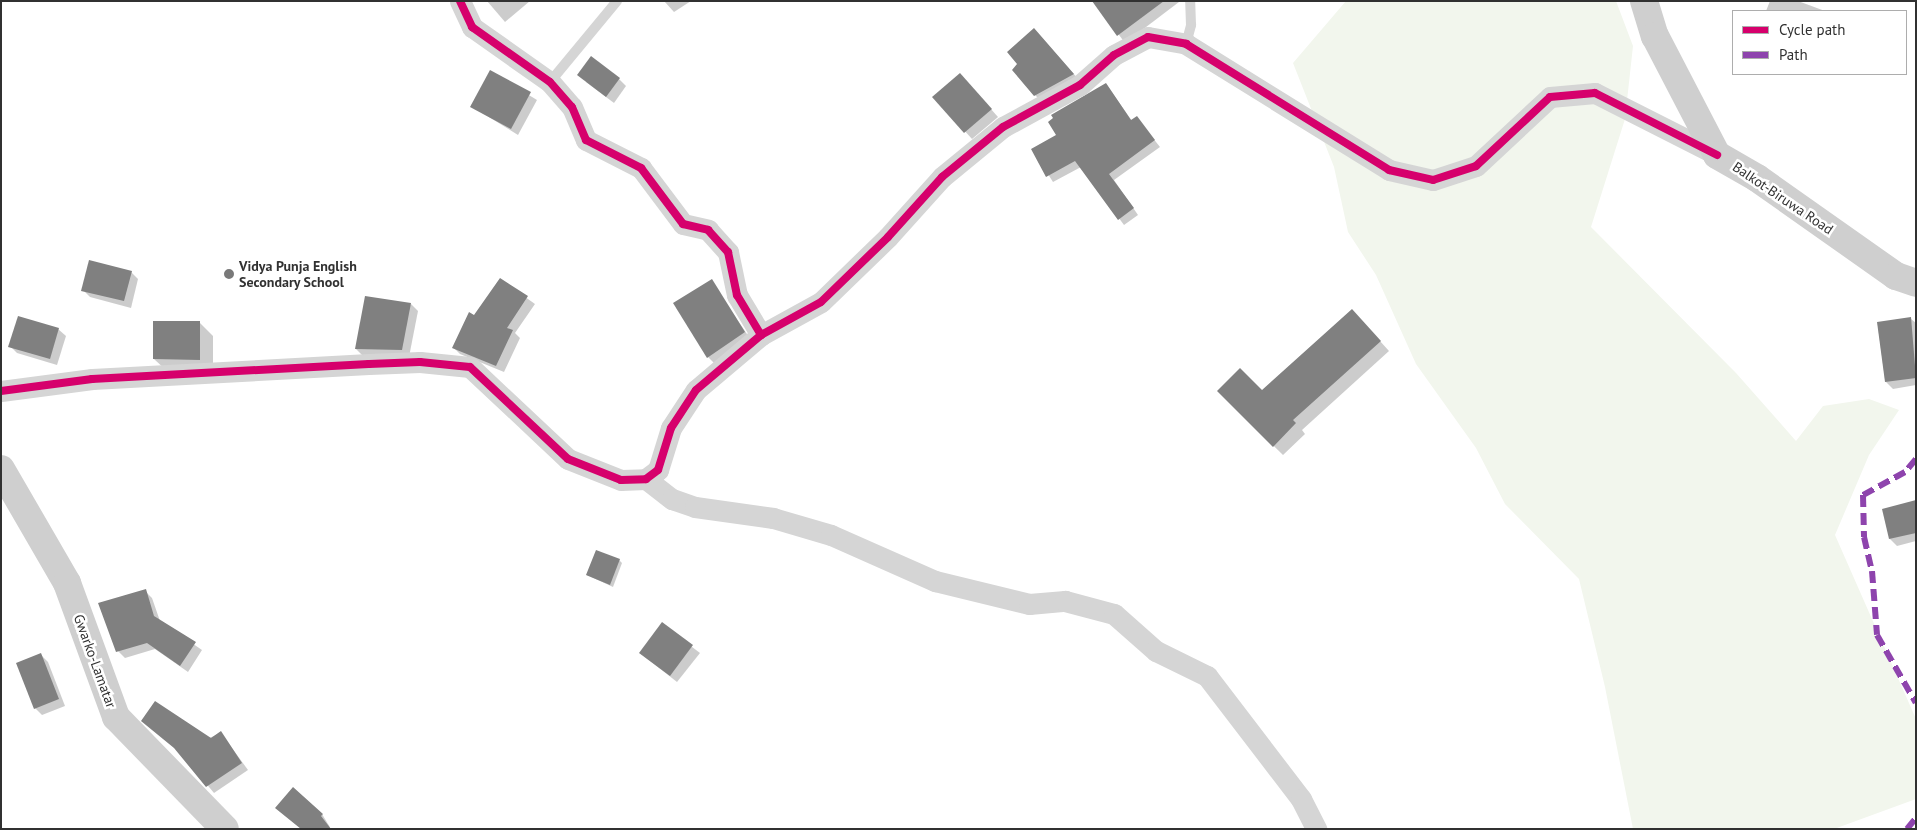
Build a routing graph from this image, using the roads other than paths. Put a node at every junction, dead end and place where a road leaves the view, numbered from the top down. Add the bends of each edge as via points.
1 (460, 1) edge
2 (617, 1) edge
3 (1190, 1) edge
4 (1644, 1) edge
5 (1186, 44) junction
6 (550, 82) junction
7 (1717, 155) junction
8 (1916, 283) edge
9 (762, 335) junction
10 (1, 391) edge
11 (1, 468) edge
12 (646, 479) junction
13 (225, 829) edge
14 (1316, 829) edge

1 - 6 street via 472,27
2 - 6 lane
3 - 5 lane via 1191,24
4 - 7 main road, Balkot-Biruwa Road via 1654,36
5 - 7 street via 1389,170 1433,180 1476,166 1550,97 1595,93
5 - 9 street via 1148,37 1114,55 1080,85 1003,127 942,177 888,237 821,302
6 - 9 street via 572,107 586,140 641,168 683,224 708,230 728,252 737,295
7 - 8 main road, Balkot-Biruwa Road via 1757,178 1896,276
9 - 12 street via 696,390 671,428 658,470
10 - 12 street via 92,380 368,364 420,362 470,368 568,459 621,480
11 - 13 main road, Gwarko-Lamatar via 67,583 116,717
12 - 14 street via 672,500 695,508 773,518 831,535 935,581 1029,604 1065,601 1114,614 1156,650 1207,676 1301,799

